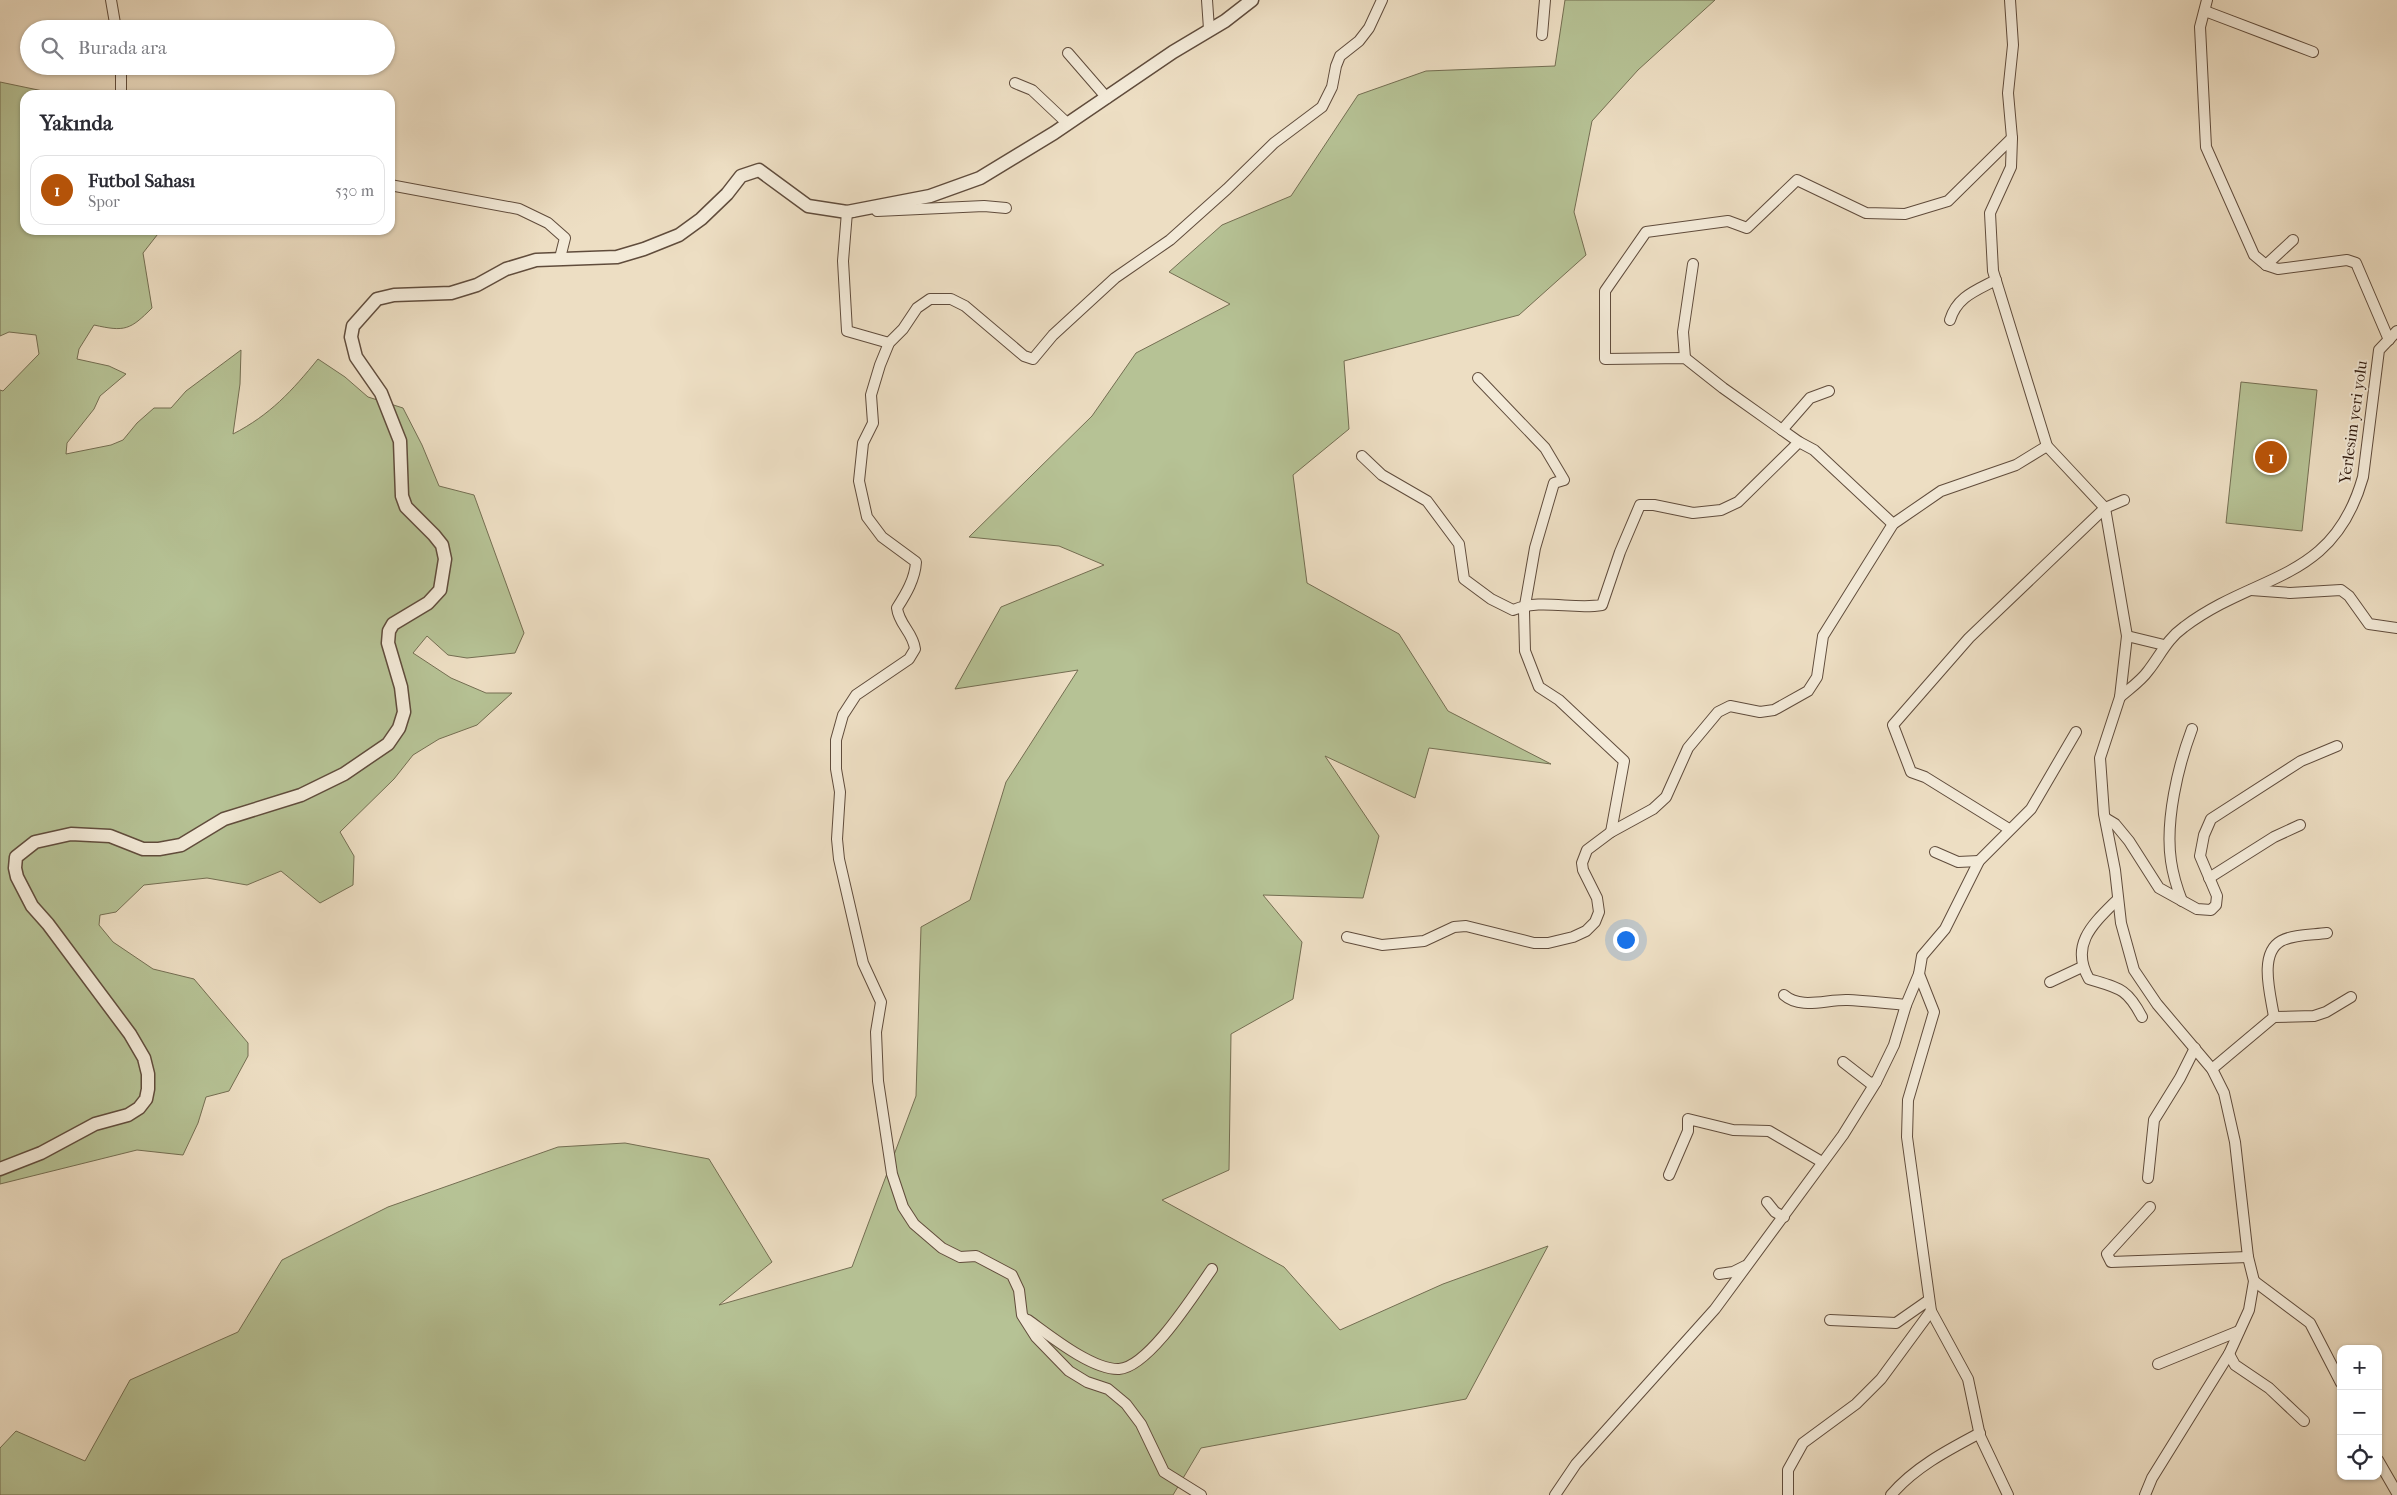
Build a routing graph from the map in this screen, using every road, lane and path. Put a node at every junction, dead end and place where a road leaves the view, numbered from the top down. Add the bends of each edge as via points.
1 (111, 0) edge
2 (1207, 0) edge
3 (1252, 0) edge
4 (1382, 0) edge
5 (1545, 0) edge
6 (2010, 0) edge
7 (2207, 0) edge
8 (2205, 11) junction
9 (114, 20) edge
10 (1209, 29) junction
11 (1542, 35) dead end
12 (2313, 52) dead end
13 (1068, 53) dead end
14 (121, 75) edge
15 (1015, 83) dead end
16 (121, 90) edge
17 (1107, 98) junction
18 (1068, 124) junction
19 (2012, 138) junction
20 (395, 186) edge
21 (1006, 208) dead end
22 (847, 212) junction
23 (2293, 240) dead end
24 (560, 258) junction
25 (1693, 264) dead end
26 (2266, 265) junction
27 (1996, 280) junction
28 (1950, 320) dead end
29 (2397, 331) edge
30 (2388, 340) junction
31 (890, 343) junction
32 (1685, 358) junction
33 (1478, 378) dead end
34 (1830, 391) dead end
35 (1782, 430) junction
36 (1799, 442) junction
37 (2047, 446) junction
38 (1362, 456) dead end
39 (2124, 500) dead end
40 (2105, 508) junction
41 (1893, 524) junction
42 (2250, 590) junction
43 (1527, 604) junction
44 (2397, 628) edge
45 (2127, 636) junction
46 (2164, 645) junction
47 (2120, 697) junction
48 (2192, 729) dead end
49 (2076, 732) dead end
50 (2337, 746) dead end
51 (2105, 818) junction
52 (2300, 825) dead end
53 (2009, 829) junction
54 (1611, 832) junction
55 (1935, 852) dead end
56 (1979, 860) junction
57 (2209, 878) junction
58 (2118, 899) junction
59 (2182, 901) junction
60 (2327, 933) dead end
61 (1347, 938) dead end
62 (2082, 967) junction
63 (1919, 974) junction
64 (2050, 982) dead end
65 (1784, 995) dead end
66 (2351, 997) dead end
67 (1906, 1004) junction
68 (2142, 1017) dead end
69 (2274, 1018) junction
70 (2194, 1048) junction
71 (1843, 1062) dead end
72 (2212, 1069) junction
73 (1876, 1082) junction
74 (1822, 1162) junction
75 (0, 1169) edge
76 (1669, 1175) dead end
77 (2148, 1178) dead end
78 (1767, 1202) dead end
79 (2150, 1207) dead end
80 (1784, 1217) junction
81 (2248, 1257) junction
82 (1749, 1264) junction
83 (1212, 1269) dead end
84 (1719, 1274) dead end
85 (2254, 1281) junction
86 (1929, 1300) junction
87 (1931, 1311) junction
88 (1022, 1315) junction
89 (1830, 1320) dead end
90 (2239, 1331) junction
91 (2228, 1354) junction
92 (2158, 1364) dead end
93 (2337, 1375) edge
94 (2304, 1420) dead end
95 (1980, 1433) junction
96 (2382, 1467) edge
97 (2397, 1492) edge
98 (1201, 1495) edge
99 (1555, 1495) edge
100 (1788, 1495) edge
101 (1891, 1495) edge
102 (2008, 1495) edge
103 (2145, 1495) edge

1 - 9 street
2 - 10 street
3 - 10 street
4 - 31 street via 1369,28 1340,56 1332,87 1322,107 1274,143 1170,240 1114,278 1033,359 1024,356 965,306 951,299 930,299 917,308
5 - 11 street
6 - 19 street via 2013,46 2008,93
7 - 8 street
8 - 12 street
8 - 26 street via 2200,27 2206,147 2254,255
10 - 17 street
13 - 17 street
14 - 16 street
15 - 18 street via 1032,90
17 - 18 street
18 - 22 street via 980,178 930,196
19 - 27 street via 2011,167 1990,213
19 - 32 street via 1948,201 1905,214 1866,213 1797,180 1747,228 1728,220 1646,232 1605,291 1605,359
20 - 24 street via 519,209 548,223 565,238
21 - 22 street via 984,206
22 - 24 street via 808,206 759,170 741,176 701,219 679,235 617,257
22 - 31 street via 843,261 847,331
23 - 26 street
24 - 75 street via 536,260 506,269 478,285 450,293 394,295 376,299 353,326 356,357 381,393 400,441 402,496 406,507 442,545 445,559 440,590 428,603 393,624 389,631 388,643 401,687 404,712 399,728 388,744 344,774 301,794 224,819 181,845 143,849 110,836 71,834 35,842 16,857 15,868 32,906 130,1034 144,1058 148,1089 146,1099 128,1115 95,1124 41,1153
25 - 32 street via 1683,332
26 - 30 street via 2278,269 2347,260 2356,263
27 - 28 street via 1954,307
27 - 37 street
29 - 30 street, Yerlesim yeri yolu
30 - 42 street, Yerlesim yeri yolu via 2379,350 2363,477 2351,508 2330,541 2309,560 2286,575
31 - 88 street via 871,395 873,423 862,443 859,482 867,517 882,537 916,562 916,571 897,608 898,618 914,638 916,649 909,659 856,695 842,715 836,740 840,792 839,858 862,963 881,1002 876,1032 878,1081 892,1174 903,1207 914,1224 942,1248 960,1257 976,1256 1012,1275 1019,1290
32 - 35 street
33 - 43 street via 1545,448 1564,480 1554,483 1537,539
34 - 35 street via 1810,398
35 - 36 street
36 - 41 street via 1814,450
36 - 43 street via 1738,502 1721,510 1693,513 1640,505 1602,605
37 - 40 street
37 - 41 street via 2016,464 1941,491
38 - 43 street via 1382,475 1427,501 1460,544 1464,579 1491,600 1513,610
39 - 40 street
40 - 45 street
40 - 53 street via 1970,638 1893,726 1911,772 1925,777
41 - 54 street via 1823,636 1817,677 1808,690 1774,710 1760,712 1730,706 1718,712 1688,748 1666,797 1653,809
42 - 44 street via 2290,593 2341,590 2369,624
42 - 46 street via 2202,615
43 - 54 street via 1524,611 1525,651 1539,688 1559,700 1624,761
45 - 46 street
45 - 47 street
46 - 47 street via 2147,673
47 - 51 street via 2100,758
48 - 59 street via 2180,768 2170,841 2173,872
49 - 53 street via 2031,809
50 - 57 street via 2313,754 2211,819 2200,851
51 - 58 street
51 - 59 street via 2130,841 2159,888
52 - 57 street via 2274,837
53 - 56 street
54 - 61 street via 1587,850 1582,863 1597,898 1599,912 1595,922 1573,938 1534,943 1466,926 1454,927 1424,940 1382,945
55 - 56 street via 1958,862
56 - 63 street via 1945,929 1922,956
57 - 59 street via 2217,896 2214,908 2202,911
58 - 62 street via 2095,921 2082,940
58 - 70 street via 2134,970
60 - 69 street via 2291,938 2273,948 2268,966
62 - 64 street
62 - 68 street via 2089,980 2116,987 2132,998
63 - 67 street
63 - 86 street via 1934,1012 1908,1100 1907,1137
65 - 67 street via 1791,1001 1806,1003 1846,1000
66 - 69 street via 2320,1014
67 - 73 street via 1894,1045
69 - 72 street
70 - 72 street
70 - 77 street via 2154,1120
71 - 73 street via 1870,1083
72 - 81 street via 2227,1100 2232,1124
73 - 74 street
74 - 76 street via 1769,1131 1733,1130 1688,1120 1688,1130
74 - 80 street
78 - 80 street
79 - 81 street via 2107,1254 2111,1262
80 - 82 street
81 - 85 street
82 - 84 street via 1733,1272
82 - 99 street via 1715,1309 1576,1464
83 - 88 street via 1158,1342 1139,1361 1119,1369 1092,1362
85 - 90 street via 2249,1310
85 - 93 street via 2310,1323
86 - 87 street
86 - 89 street via 1896,1323
87 - 95 street via 1968,1379
87 - 100 street via 1881,1379 1856,1404 1803,1443 1788,1470
88 - 98 street via 1036,1337 1069,1371 1108,1389 1126,1404 1141,1424 1164,1472
90 - 91 street
90 - 92 street
91 - 94 street via 2235,1365 2269,1388
91 - 103 street via 2152,1478
95 - 101 street via 1936,1456
95 - 102 street
96 - 97 street

